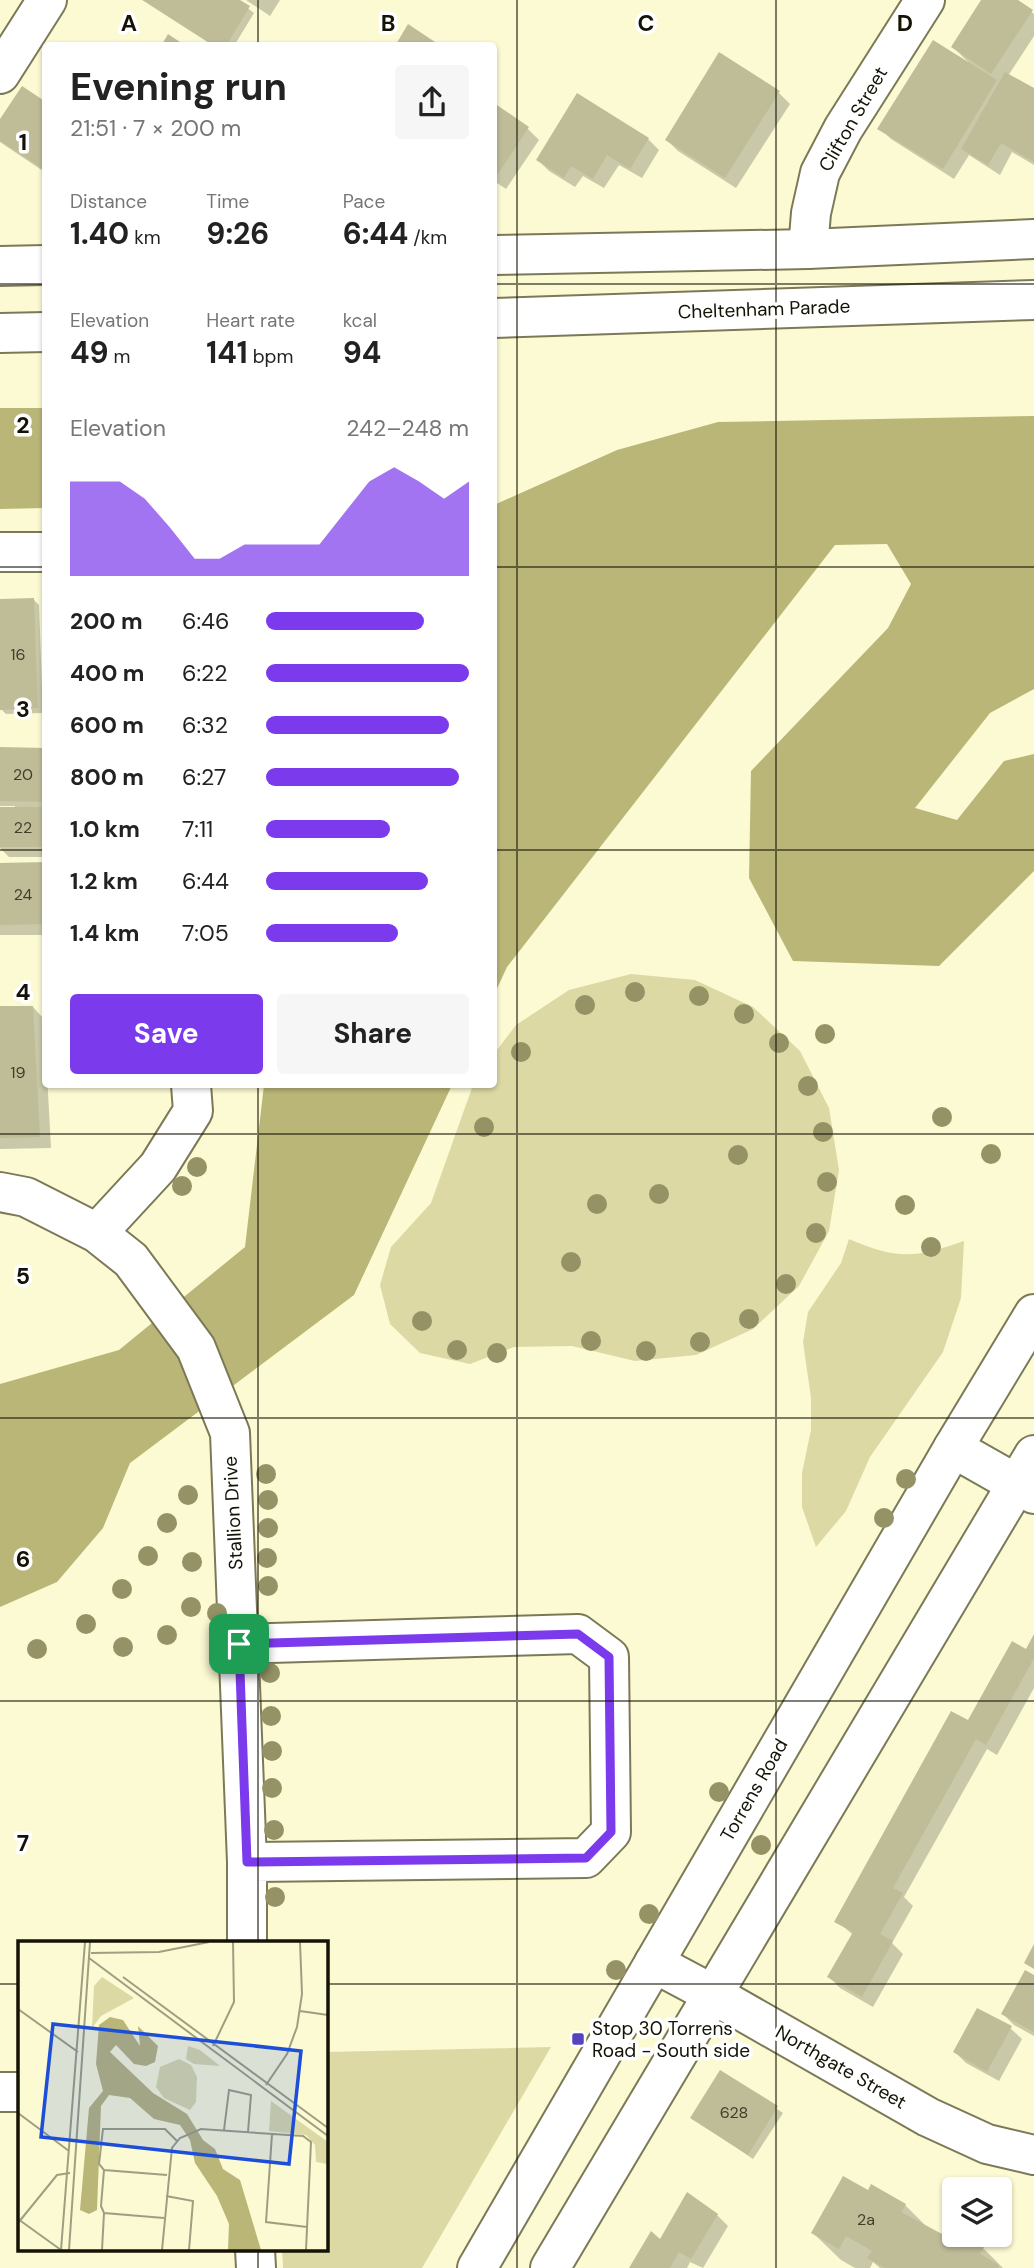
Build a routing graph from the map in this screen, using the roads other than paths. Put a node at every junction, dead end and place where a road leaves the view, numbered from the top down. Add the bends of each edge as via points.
1 (47, 0) edge
2 (925, 0) edge
3 (0, 74) edge
4 (1034, 239) edge
5 (808, 249) junction
6 (497, 255) edge
7 (42, 265) edge
8 (0, 266) edge
9 (1034, 300) edge
10 (497, 318) edge
11 (42, 332) edge
12 (0, 333) edge
13 (0, 552) edge
14 (42, 552) edge
15 (191, 1088) edge
16 (0, 1192) edge
17 (97, 1233) junction
18 (1034, 1314) edge
19 (953, 1448) junction
20 (1028, 1478) edge
21 (239, 1644) junction
22 (247, 1862) junction
23 (247, 1941) edge
24 (654, 1963) junction
25 (714, 1994) junction
26 (0, 2092) edge
27 (18, 2092) edge
28 (1034, 2155) edge
29 (255, 2250) edge
30 (256, 2268) edge
31 (477, 2268) edge
32 (550, 2268) edge

1 - 3 main road
2 - 5 main road, Clifton Street via 820,173
4 - 5 main road
5 - 6 main road
7 - 8 main road
9 - 10 main road, Cheltenham Parade
11 - 12 main road
13 - 14 main road
15 - 17 main road via 193,1111 158,1167
16 - 17 main road, Stallion Drive via 26,1197
17 - 21 main road, Stallion Drive via 131,1260 196,1348 230,1433
18 - 19 main road, Torrens Road
19 - 20 main road
19 - 24 main road, Torrens Road
20 - 25 main road
21 - 22 main road, Stallion Drive
21 - 22 main road via 578,1634 609,1657 611,1832 586,1858
22 - 23 main road, Stallion Drive
24 - 25 main road, Northgate Street
24 - 31 main road, Torrens Road
25 - 28 main road, Northgate Street via 928,2117 987,2144
25 - 32 main road
26 - 27 main road
29 - 30 main road

